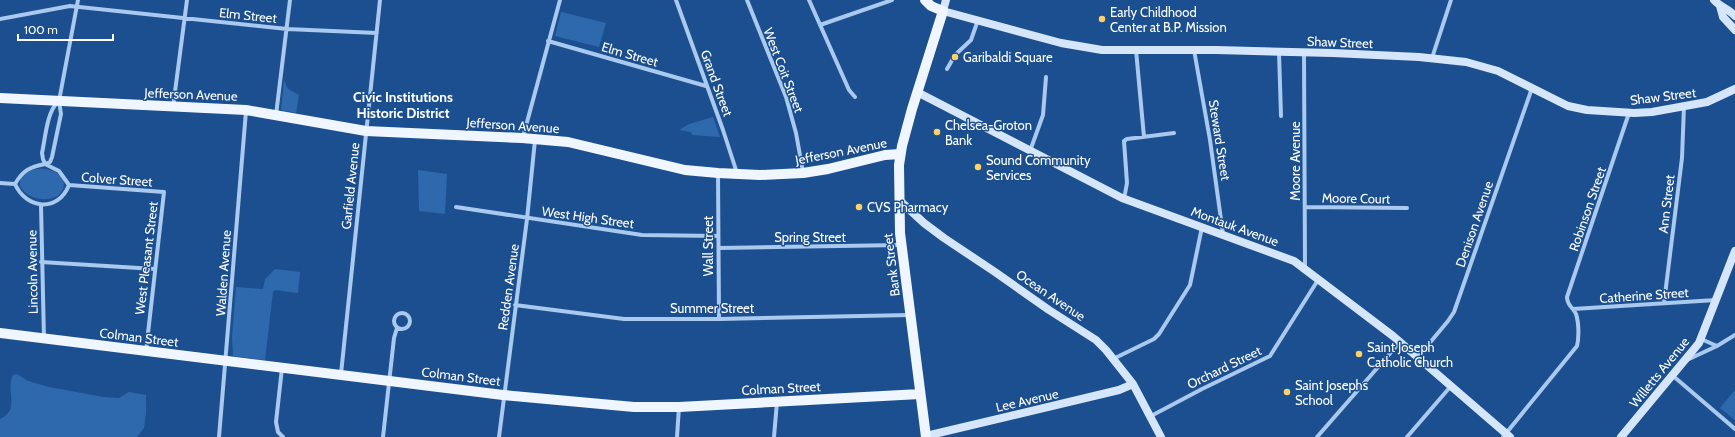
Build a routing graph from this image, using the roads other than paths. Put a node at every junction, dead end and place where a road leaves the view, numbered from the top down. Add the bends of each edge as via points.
1 (78, 0) edge
2 (187, 0) edge
3 (290, 0) edge
4 (380, 0) edge
5 (560, 0) edge
6 (676, 0) edge
7 (747, 0) edge
8 (809, 0) edge
9 (892, 0) edge
10 (925, 0) edge
11 (946, 0) edge
12 (1451, 0) edge
13 (1714, 0) edge
14 (77, 6) junction
15 (1720, 6) junction
16 (943, 11) junction
17 (1735, 16) edge
18 (185, 18) junction
19 (0, 19) edge
20 (978, 20) junction
21 (820, 25) junction
22 (287, 29) junction
23 (1735, 30) edge
24 (376, 33) junction
25 (548, 41) junction
26 (1136, 50) junction
27 (1194, 50) junction
28 (1279, 52) junction
29 (1304, 53) junction
30 (1432, 58) junction
31 (947, 69) dead end
32 (1046, 77) dead end
33 (1735, 83) edge
34 (706, 86) junction
35 (1532, 88) junction
36 (1732, 91) edge
37 (917, 92) junction
38 (855, 97) dead end
39 (0, 98) edge
40 (59, 101) junction
41 (1684, 106) junction
42 (173, 107) junction
43 (246, 110) junction
44 (1629, 112) junction
45 (276, 115) junction
46 (1281, 116) dead end
47 (366, 131) junction
48 (1174, 133) dead end
49 (1144, 137) junction
50 (522, 138) junction
51 (535, 139) junction
52 (1030, 151) junction
53 (900, 154) junction
54 (45, 164) junction
55 (718, 173) junction
56 (803, 173) junction
57 (737, 174) junction
58 (0, 183) edge
59 (15, 184) junction
60 (69, 185) junction
61 (164, 192) joint
62 (1124, 199) junction
63 (899, 200) junction
64 (41, 205) junction
65 (456, 207) dead end
66 (1305, 207) junction
67 (1407, 208) dead end
68 (527, 219) junction
69 (1202, 227) junction
70 (1223, 234) junction
71 (718, 236) junction
72 (902, 245) junction
73 (719, 248) junction
74 (1735, 250) edge
75 (41, 262) junction
76 (154, 269) junction
77 (1305, 269) junction
78 (1318, 279) junction
79 (1716, 300) junction
80 (1664, 303) junction
81 (515, 305) junction
82 (1573, 309) junction
83 (910, 315) junction
84 (719, 319) junction
85 (397, 328) junction
86 (0, 333) edge
87 (1735, 335) edge
88 (44, 339) junction
89 (1701, 339) junction
90 (1400, 342) junction
91 (1717, 346) junction
92 (146, 351) junction
93 (1418, 357) junction
94 (1113, 359) junction
95 (226, 361) junction
96 (1684, 361) junction
97 (282, 368) junction
98 (342, 374) junction
99 (1672, 375) junction
100 (390, 380) junction
101 (1133, 384) junction
102 (1451, 386) junction
103 (920, 394) junction
104 (503, 395) junction
105 (777, 401) junction
106 (680, 407) junction
107 (1151, 416) junction
108 (1735, 429) edge
109 (926, 436) edge
110 (1506, 436) edge
111 (219, 437) edge
112 (283, 437) edge
113 (383, 437) edge
114 (499, 437) edge
115 (677, 437) edge
116 (774, 437) edge
117 (1161, 437) edge
118 (1317, 437) edge
119 (1407, 437) edge
120 (1621, 437) edge

1 - 14 street
2 - 18 street
3 - 22 street
4 - 24 street, Garfield Avenue
5 - 25 street
6 - 34 street, Grand Street
7 - 56 street, West Coit Street via 786,97
8 - 21 street
9 - 21 street
10 - 16 main road
11 - 16 street, Bank Street
12 - 30 street
13 - 15 street
14 - 18 street, Elm Street
14 - 19 street, Elm Street
14 - 40 street
15 - 17 street
15 - 23 street via 1723,17
16 - 20 street, Shaw Street
16 - 37 main road, Bank Street
18 - 22 street, Elm Street
18 - 42 street
20 - 26 street, Shaw Street via 1074,46 1102,50
20 - 31 street via 971,40 955,55
21 - 38 street via 849,90
22 - 24 street, Elm Street
22 - 45 street
24 - 47 street, Garfield Avenue
25 - 34 street, Elm Street
25 - 50 street
26 - 27 street, Shaw Street
26 - 49 street
27 - 28 street, Shaw Street
27 - 70 street, Steward Street
28 - 29 street, Shaw Street
28 - 46 street
29 - 30 street, Shaw Street
29 - 66 street, Moore Avenue
30 - 35 street, Shaw Street via 1477,64
32 - 52 street via 1043,115
33 - 36 street, Shaw Street
34 - 57 street, Grand Street
35 - 44 street, Shaw Street via 1573,108
35 - 93 street, Denison Avenue via 1454,312
36 - 41 street, Shaw Street via 1713,100
37 - 52 street, Montauk Avenue
37 - 53 main road, Bank Street
39 - 40 main road, Jefferson Avenue
40 - 42 main road, Jefferson Avenue
40 - 54 street via 51,113 44,147
40 - 54 street via 61,114 52,157 50,162
41 - 44 street, Shaw Street
41 - 80 street, Ann Street via 1682,158
42 - 43 main road, Jefferson Avenue
43 - 45 main road, Jefferson Avenue
43 - 95 street, Walden Avenue
44 - 82 street, Robinson Street via 1567,297 1568,304
45 - 47 main road, Jefferson Avenue
47 - 50 main road, Jefferson Avenue
47 - 98 street, Garfield Avenue
48 - 49 street
49 - 62 street via 1126,139 1124,142 1127,183
50 - 51 main road, Jefferson Avenue
51 - 55 main road, Jefferson Avenue via 568,142 685,170
51 - 68 street, Redden Avenue
52 - 62 street, Montauk Avenue
53 - 56 main road, Jefferson Avenue
53 - 63 main road, Bank Street
54 - 59 street via 26,170
54 - 60 street via 59,171
55 - 57 main road, Jefferson Avenue
55 - 71 street, Wall Street
56 - 57 main road, Jefferson Avenue via 760,176
58 - 59 street
59 - 64 street via 19,193
60 - 61 street, Colver Street
60 - 64 street via 65,195 53,203
61 - 76 street, West Pleasant Street
62 - 69 street, Montauk Avenue
63 - 72 main road, Bank Street
63 - 94 street, Ocean Avenue via 944,238 1093,337
64 - 75 street, Lincoln Avenue
65 - 68 street, West High Street
66 - 67 street, Moore Court
66 - 77 street, Moore Avenue
68 - 71 street, West High Street via 642,235
68 - 81 street, Redden Avenue
69 - 70 street, Montauk Avenue
69 - 94 street via 1190,285 1159,334
70 - 77 street, Montauk Avenue via 1284,256
71 - 73 street, Wall Street
72 - 73 street, Spring Street
72 - 83 main road, Bank Street
73 - 84 street, Wall Street
74 - 79 street, Willetts Avenue
75 - 76 street
75 - 88 street, Lincoln Avenue
76 - 92 street, West Pleasant Street
77 - 78 street, Montauk Avenue
78 - 90 street, Montauk Avenue
78 - 107 street, Orchard Street via 1270,356
79 - 80 street, Catherine Street
79 - 89 street, Willetts Avenue
80 - 82 street, Catherine Street
81 - 84 street, Summer Street via 624,318
81 - 104 street, Redden Avenue
82 - 110 street, Robinson Street via 1577,318 1578,337 1574,351
83 - 84 street, Summer Street
83 - 103 main road, Bank Street
85 - 85 street via 408,327 410,322 407,314 395,316 394,324
85 - 100 street
86 - 88 main road, Colman Street
87 - 91 street
88 - 92 main road, Colman Street
89 - 91 street
89 - 96 street, Willetts Avenue
90 - 93 street, Montauk Avenue
90 - 118 street
91 - 96 street
92 - 95 main road, Colman Street
93 - 102 street, Montauk Avenue
94 - 101 street, Ocean Avenue
95 - 97 main road, Colman Street
95 - 111 street, Walden Avenue
96 - 99 street, Willetts Avenue
97 - 98 main road, Colman Street
97 - 112 street via 276,422 278,432
98 - 100 main road, Colman Street
99 - 108 street
99 - 120 street, Willetts Avenue
100 - 104 main road, Colman Street
100 - 113 street
101 - 107 street, Ocean Avenue
101 - 109 street, Lee Avenue via 1119,390
102 - 110 street, Montauk Avenue
102 - 119 street
103 - 105 main road, Colman Street
103 - 109 main road, Bank Street
104 - 106 main road, Colman Street via 634,407
104 - 114 street, Redden Avenue
105 - 106 main road, Colman Street
105 - 116 street
106 - 115 street
107 - 117 street, Ocean Avenue

